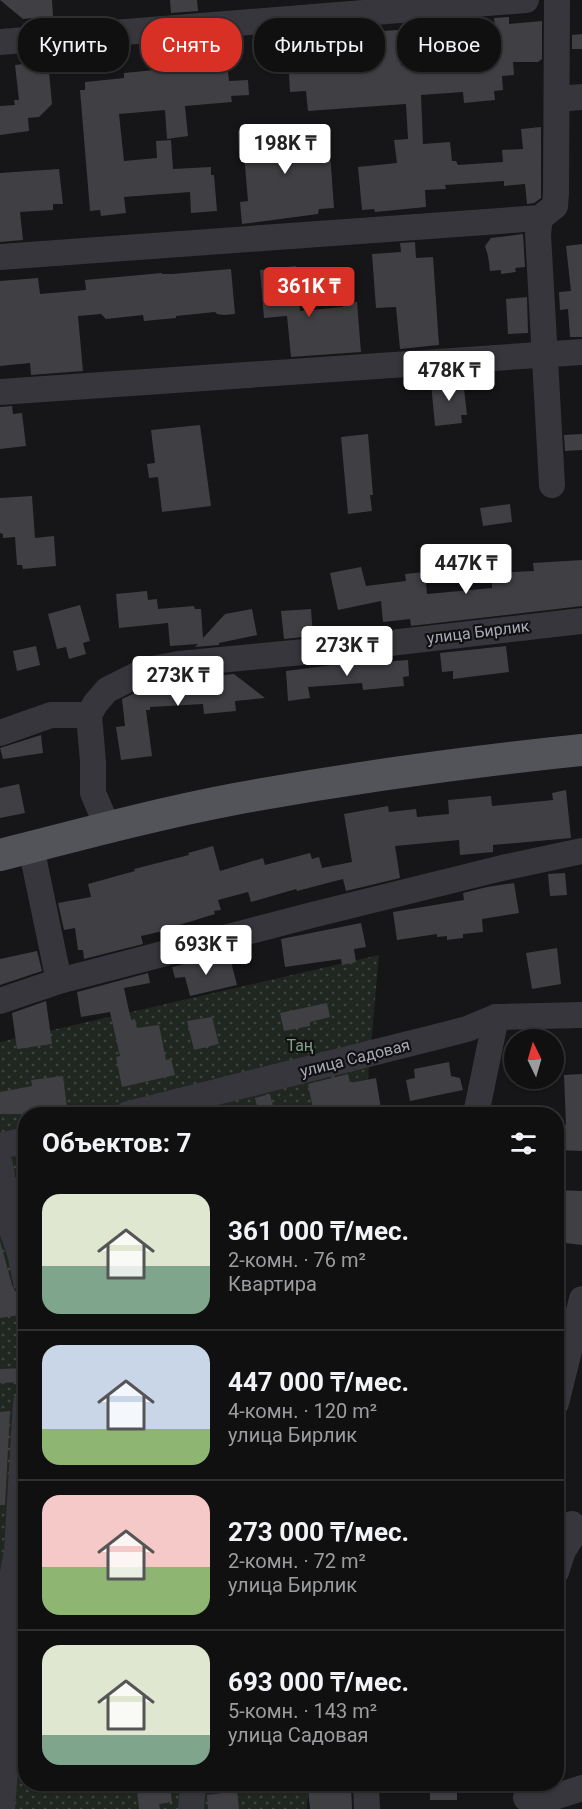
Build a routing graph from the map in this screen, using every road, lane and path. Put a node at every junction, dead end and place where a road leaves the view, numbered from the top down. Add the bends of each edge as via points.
1 (526, 0) edge
2 (556, 0) edge
3 (0, 42) edge
4 (582, 97) edge
5 (557, 99) junction
6 (540, 218) junction
7 (0, 257) edge
8 (582, 352) edge
9 (544, 355) junction
10 (0, 392) edge
11 (552, 485) dead end
12 (582, 621) edge
13 (89, 715) junction
14 (0, 733) edge
15 (582, 750) edge
16 (108, 828) junction
17 (32, 847) junction
18 (582, 851) edge
19 (0, 855) edge
20 (59, 981) junction
21 (0, 1001) edge
22 (582, 1015) edge
23 (496, 1017) junction
24 (156, 1107) edge
25 (477, 1107) edge
26 (18, 1142) edge
27 (0, 1146) edge
28 (0, 1166) edge
29 (18, 1247) edge
30 (582, 1299) edge
31 (564, 1370) edge
32 (570, 1518) edge
33 (18, 1535) edge
34 (564, 1550) edge
35 (11, 1638) edge
36 (582, 1788) edge
37 (192, 1791) edge
38 (367, 1791) edge
39 (526, 1797) edge
40 (2, 1809) edge
41 (191, 1809) edge
42 (368, 1809) edge

1 - 3 street
2 - 5 street
4 - 5 street
5 - 6 street via 555,206
6 - 7 street
6 - 9 street
8 - 9 street
9 - 10 street
9 - 11 street
12 - 13 street, улица Бирлик via 147,670 107,690
13 - 14 street via 51,715
13 - 16 street via 93,793
15 - 16 main road via 233,799
16 - 17 main road
17 - 19 main road
17 - 20 street
18 - 20 street via 312,915
20 - 21 street
22 - 23 street, улица Садовая
23 - 24 street, улица Садовая via 467,1029
23 - 25 street
26 - 27 street
28 - 29 street
30 - 31 street
32 - 34 street via 571,1539
33 - 35 street
35 - 40 street
36 - 39 street via 545,1800
37 - 41 street
38 - 42 street

